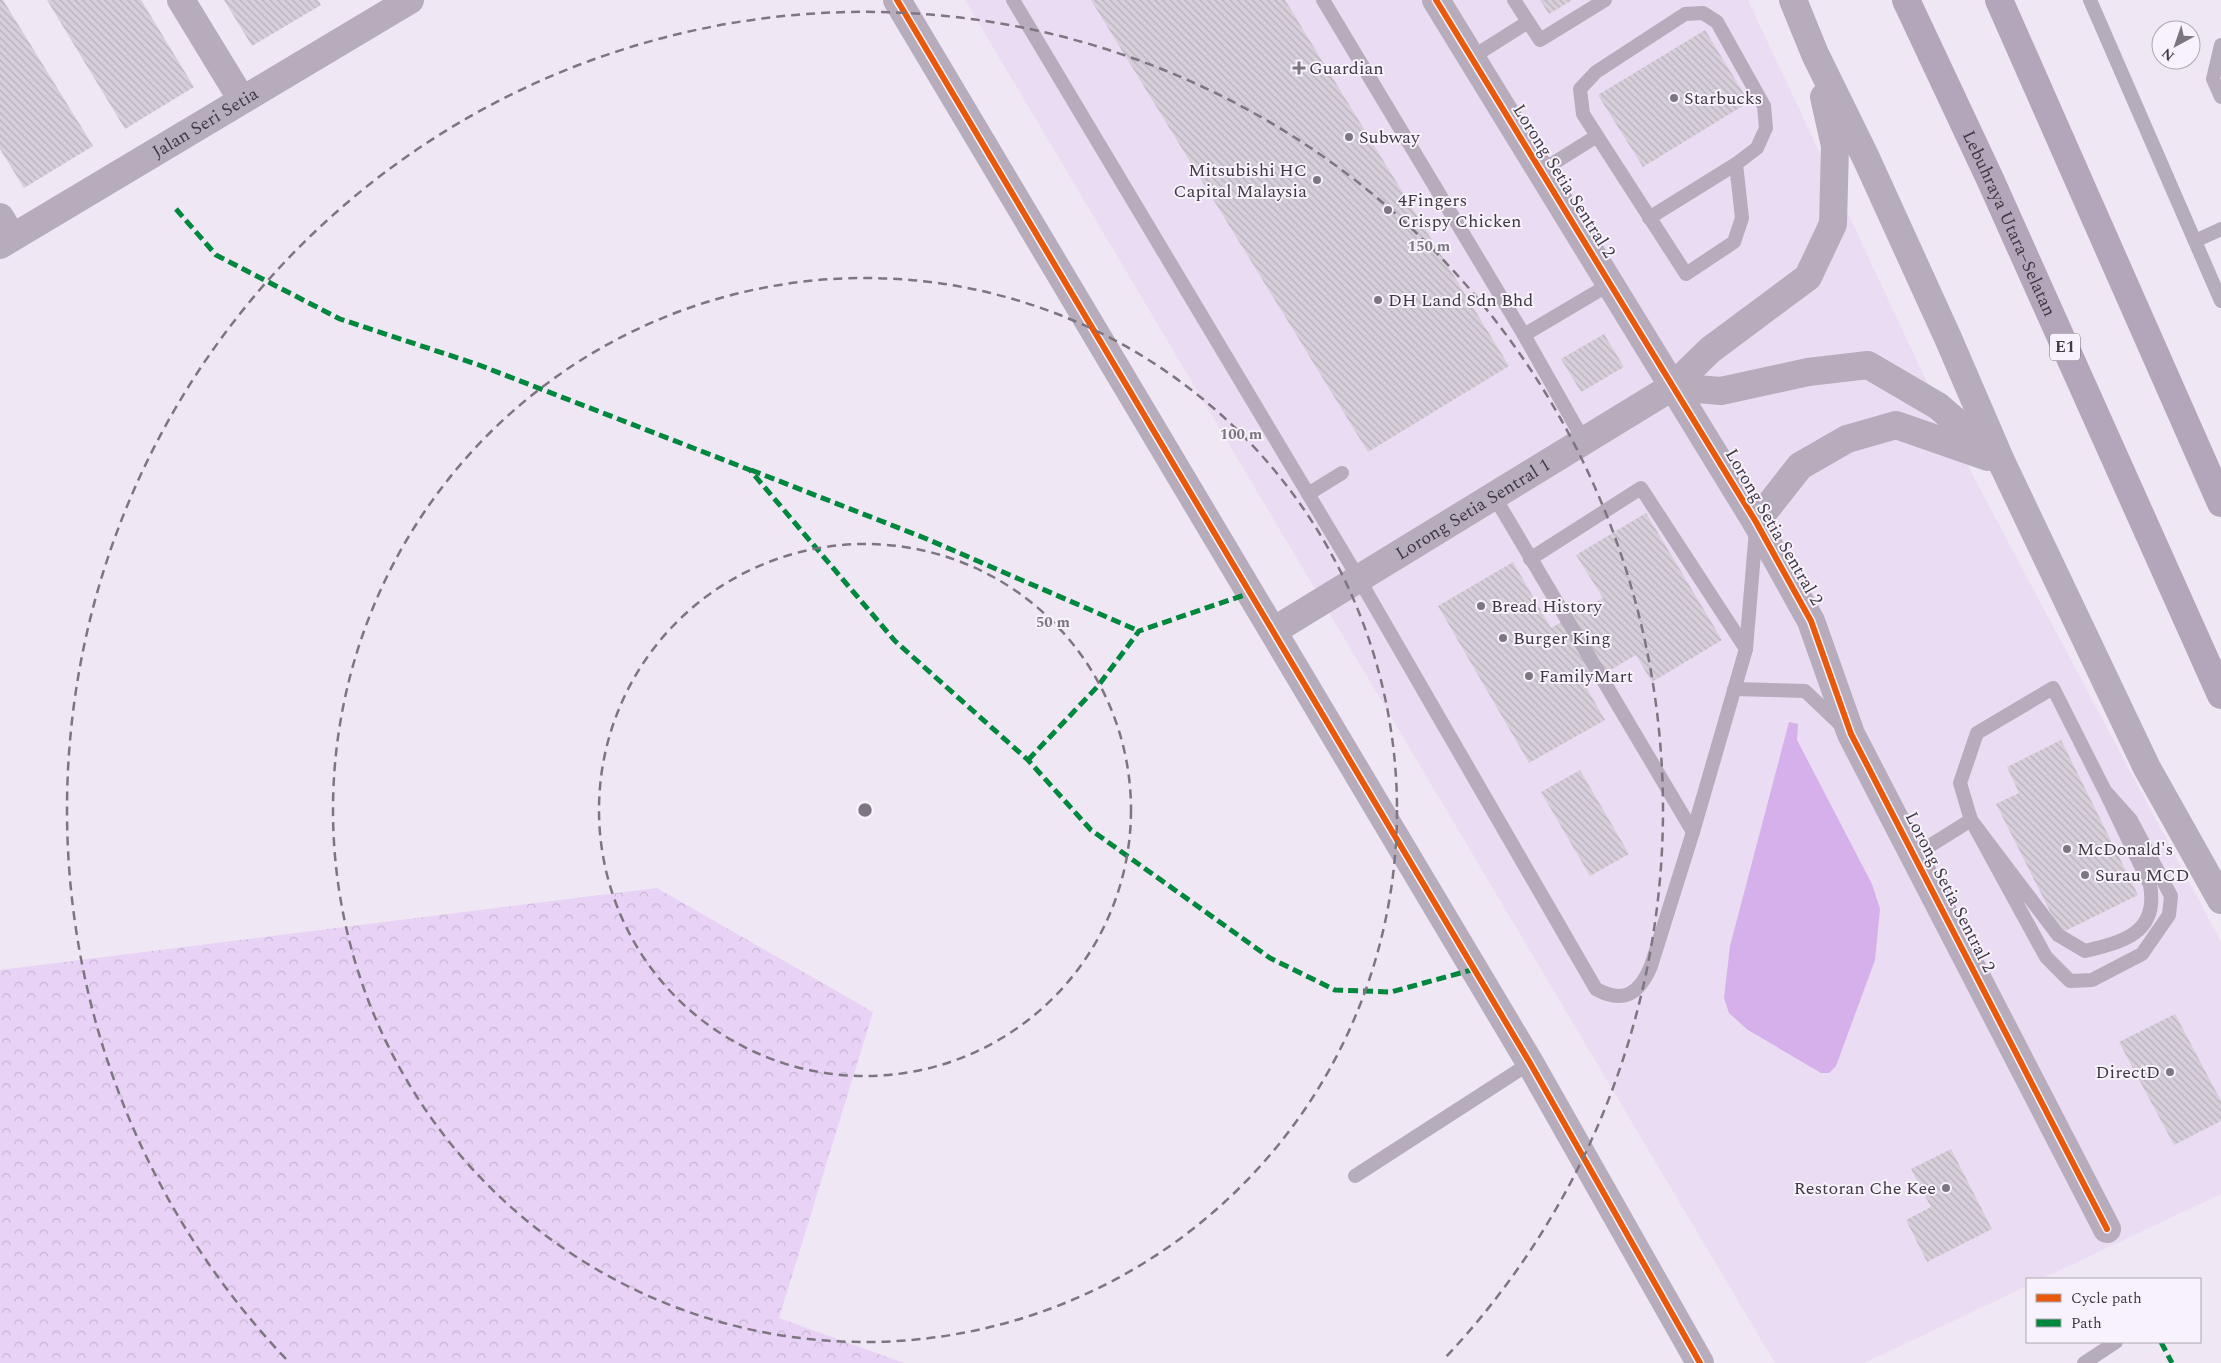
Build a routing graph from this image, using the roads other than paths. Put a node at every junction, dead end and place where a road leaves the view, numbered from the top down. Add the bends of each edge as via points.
1 (181, 0) edge
2 (410, 0) edge
3 (897, 0) edge
4 (1013, 0) edge
5 (1323, 0) edge
6 (1436, 0) edge
7 (1514, 0) edge
8 (1605, 0) edge
9 (1793, 0) edge
10 (1906, 0) edge
11 (1999, 0) edge
12 (2090, 0) edge
13 (1528, 22) junction
14 (2221, 45) edge
15 (1815, 54) junction
16 (1471, 58) junction
17 (2221, 98) edge
18 (242, 100) junction
19 (1597, 136) junction
20 (1736, 164) junction
21 (1541, 171) junction
22 (1649, 218) junction
23 (2221, 229) edge
24 (4, 233) edge
25 (2195, 241) junction
26 (1610, 284) junction
27 (2221, 300) edge
28 (1524, 334) junction
29 (1672, 386) junction
30 (1584, 441) junction
31 (2001, 461) junction
32 (1342, 473) dead end
33 (1308, 494) junction
34 (1494, 496) junction
35 (2221, 503) edge
36 (1756, 522) junction
37 (1530, 559) junction
38 (1359, 579) junction
39 (1273, 631) junction
40 (1746, 649) junction
41 (1734, 689) junction
42 (2221, 695) edge
43 (1851, 734) junction
44 (2105, 791) junction
45 (1971, 820) junction
46 (1693, 832) junction
47 (1915, 855) junction
48 (2221, 900) edge
49 (1530, 1063) junction
50 (1354, 1176) dead end
51 (2107, 1229) dead end
52 (2114, 1343) edge
53 (1700, 1363) edge
54 (2084, 1363) edge

1 - 18 street
2 - 18 street, Jalan Seri Setia
3 - 39 street
4 - 33 lane
5 - 28 lane
6 - 16 street, Lorong Setia Sentral 2
7 - 13 lane
8 - 13 lane via 1540,40
9 - 15 street
10 - 42 highway, Lebuhraya Utara–Selatan / E1 via 1990,179
11 - 35 highway
12 - 25 lane
13 - 16 lane
14 - 17 lane via 2213,79
15 - 29 street, Lorong Setia Sentral 1 via 1835,146 1833,224 1808,277 1710,350
15 - 31 street via 1915,266
16 - 21 street, Lorong Setia Sentral 2
18 - 24 street, Jalan Seri Setia
19 - 20 lane via 1583,114 1580,89 1596,72 1685,14 1703,13 1717,22 1764,106 1766,128 1757,148
19 - 21 lane
19 - 22 lane
20 - 22 lane
20 - 22 lane via 1742,218 1734,242 1686,274
21 - 26 street, Lorong Setia Sentral 2
23 - 25 lane
25 - 27 lane
26 - 28 lane
26 - 29 street, Lorong Setia Sentral 2
28 - 30 lane
29 - 30 street, Lorong Setia Sentral 1
29 - 31 street via 1721,391 1808,372 1868,365 1938,406
29 - 36 street, Lorong Setia Sentral 2
30 - 34 street, Lorong Setia Sentral 1
31 - 36 street via 1896,425 1847,439 1800,466
31 - 48 street via 2147,768
32 - 33 lane
33 - 38 lane
34 - 37 lane
34 - 38 street, Lorong Setia Sentral 1
36 - 40 lane
36 - 43 street, Lorong Setia Sentral 2 via 1811,621
37 - 40 lane via 1641,488
37 - 46 lane
38 - 39 street, Lorong Setia Sentral 1
38 - 46 lane via 1596,989 1618,996 1635,992 1643,983
39 - 49 street
40 - 41 lane
41 - 43 lane via 1805,691
41 - 46 lane
43 - 47 street, Lorong Setia Sentral 2
44 - 45 lane via 2053,688 1977,733 1960,783
44 - 45 lane via 2150,885 2153,900 2151,913 2144,925 2133,934 2085,950 2058,935
44 - 45 lane via 2131,820 2171,896 2169,915 2142,954 2092,980 2070,981 2046,957
45 - 47 lane
47 - 51 street, Lorong Setia Sentral 2
49 - 50 lane
49 - 53 street
52 - 54 lane

